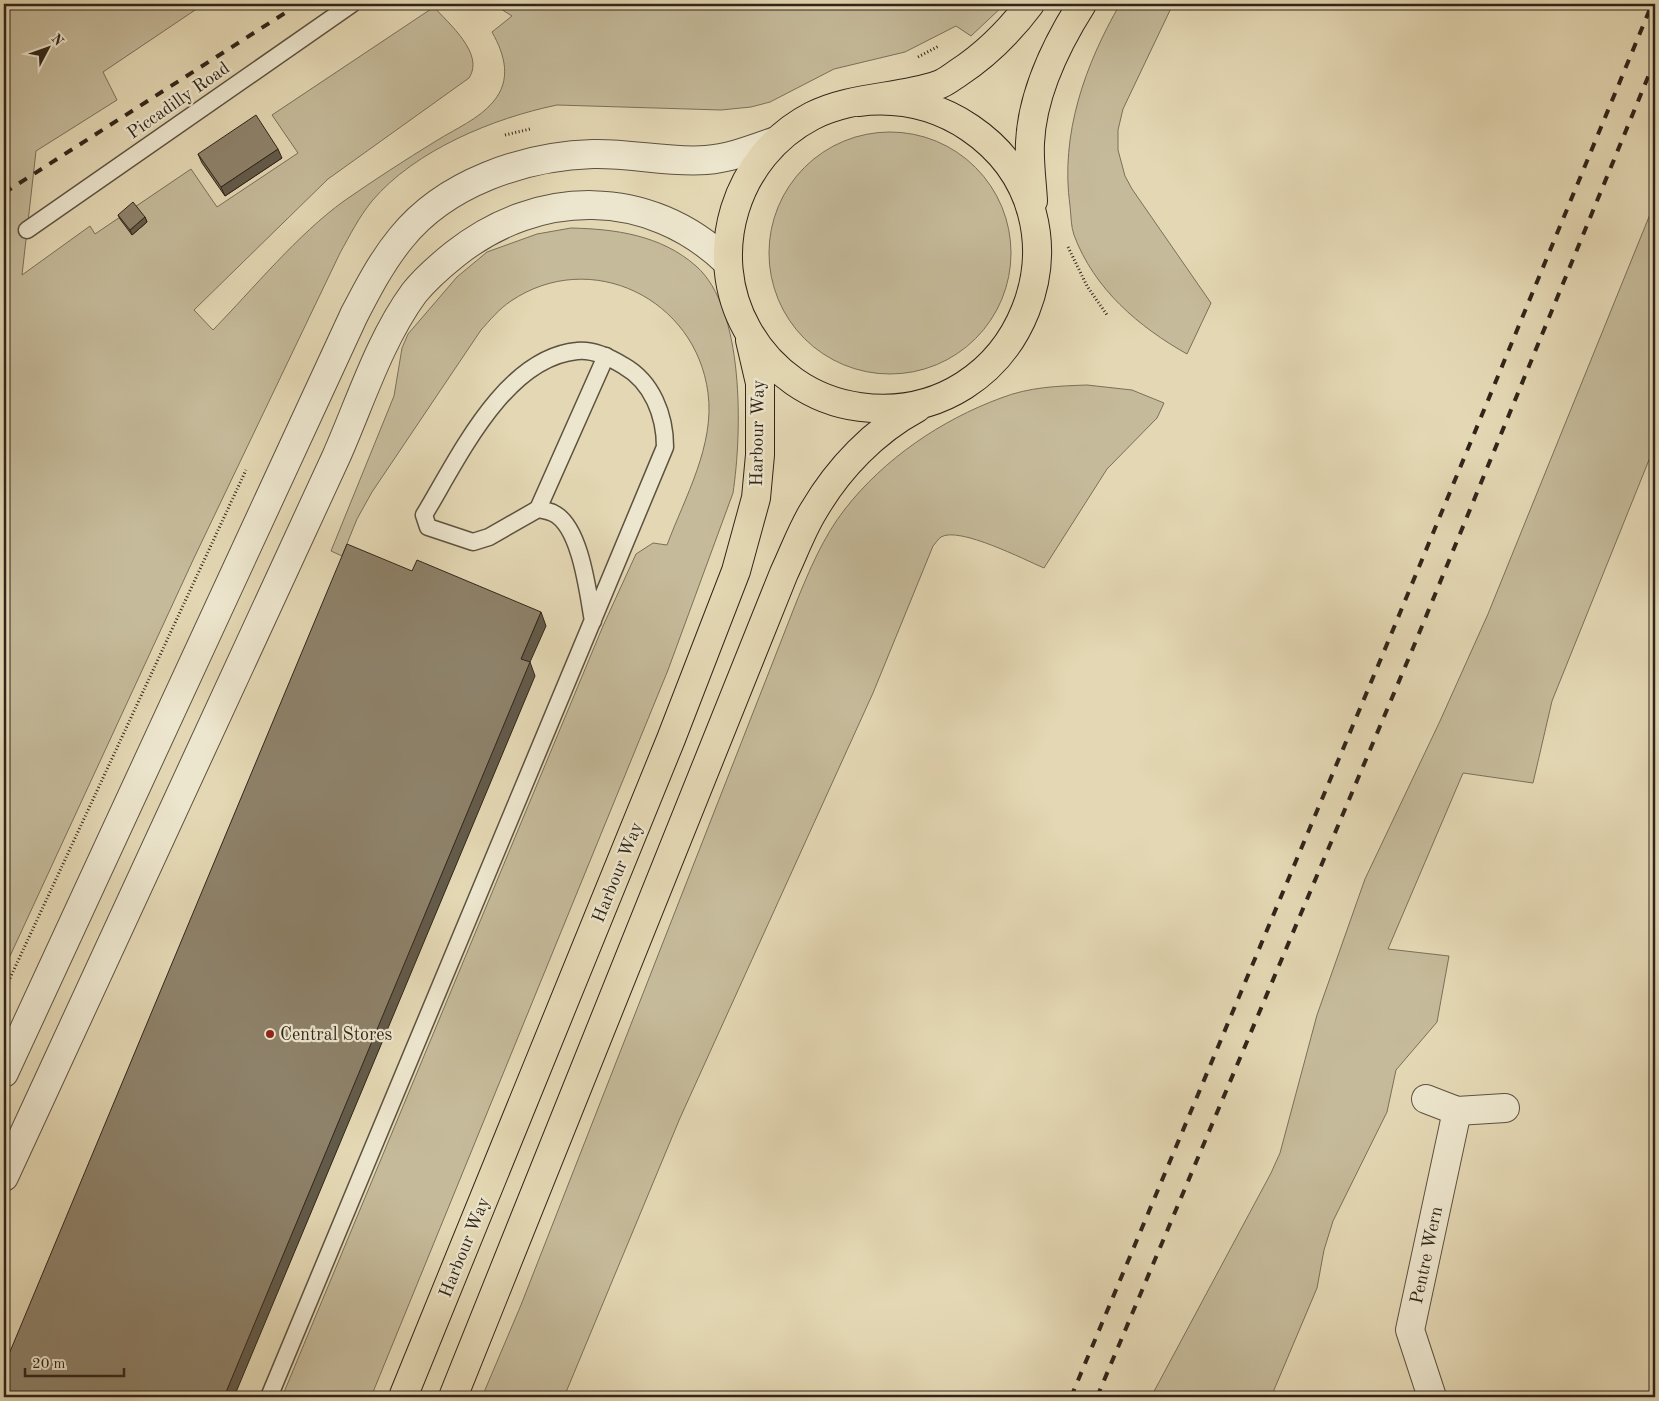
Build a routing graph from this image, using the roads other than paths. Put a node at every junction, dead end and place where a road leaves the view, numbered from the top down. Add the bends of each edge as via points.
1 (352, 4) edge
2 (1030, 4) edge
3 (1082, 4) edge
4 (858, 102) junction
5 (776, 141) junction
6 (1034, 224) junction
7 (27, 230) dead end
8 (727, 262) junction
9 (748, 332) junction
10 (606, 356) junction
11 (925, 404) junction
12 (538, 509) junction
13 (593, 621) junction
14 (4, 1073) edge
15 (1426, 1099) dead end
16 (1504, 1108) dead end
17 (1457, 1111) junction
18 (4, 1178) edge
19 (269, 1397) edge
20 (403, 1397) edge
21 (453, 1397) edge
22 (1432, 1397) edge

1 - 7 lane, Piccadilly Road
2 - 4 main road via 1009,32 979,59 940,85
3 - 6 main road via 1056,53 1034,107 1030,144
4 - 5 main road via 812,116
4 - 6 main road via 900,101 928,107 953,117 980,135 1000,154 1014,174
5 - 8 main road via 756,164 740,193 729,231
5 - 14 street via 739,154 706,160 593,154 552,158 507,169 454,192 433,206 402,236 372,280 354,315
6 - 11 main road via 1035,281 1027,309 1014,335 976,378
8 - 9 main road via 732,294
8 - 18 street via 683,228 644,212 596,204 557,206 511,221 474,239 434,271 415,293 387,339 336,457
9 - 11 main road via 761,351 785,375 824,398 880,410
9 - 20 main road, Harbour Way via 760,383 760,455 756,498 736,571
10 - 12 lane
10 - 12 lane via 579,350 553,356 530,370 501,395 482,418 424,515 428,527 473,542 489,537
10 - 13 lane via 628,368 648,387 665,428 665,447
11 - 21 main road via 874,437 835,477 813,511 784,573
12 - 13 lane via 554,513 573,534 584,569
13 - 19 lane
15 - 17 street
16 - 17 street
17 - 22 street, Pentre Wern via 1410,1330

